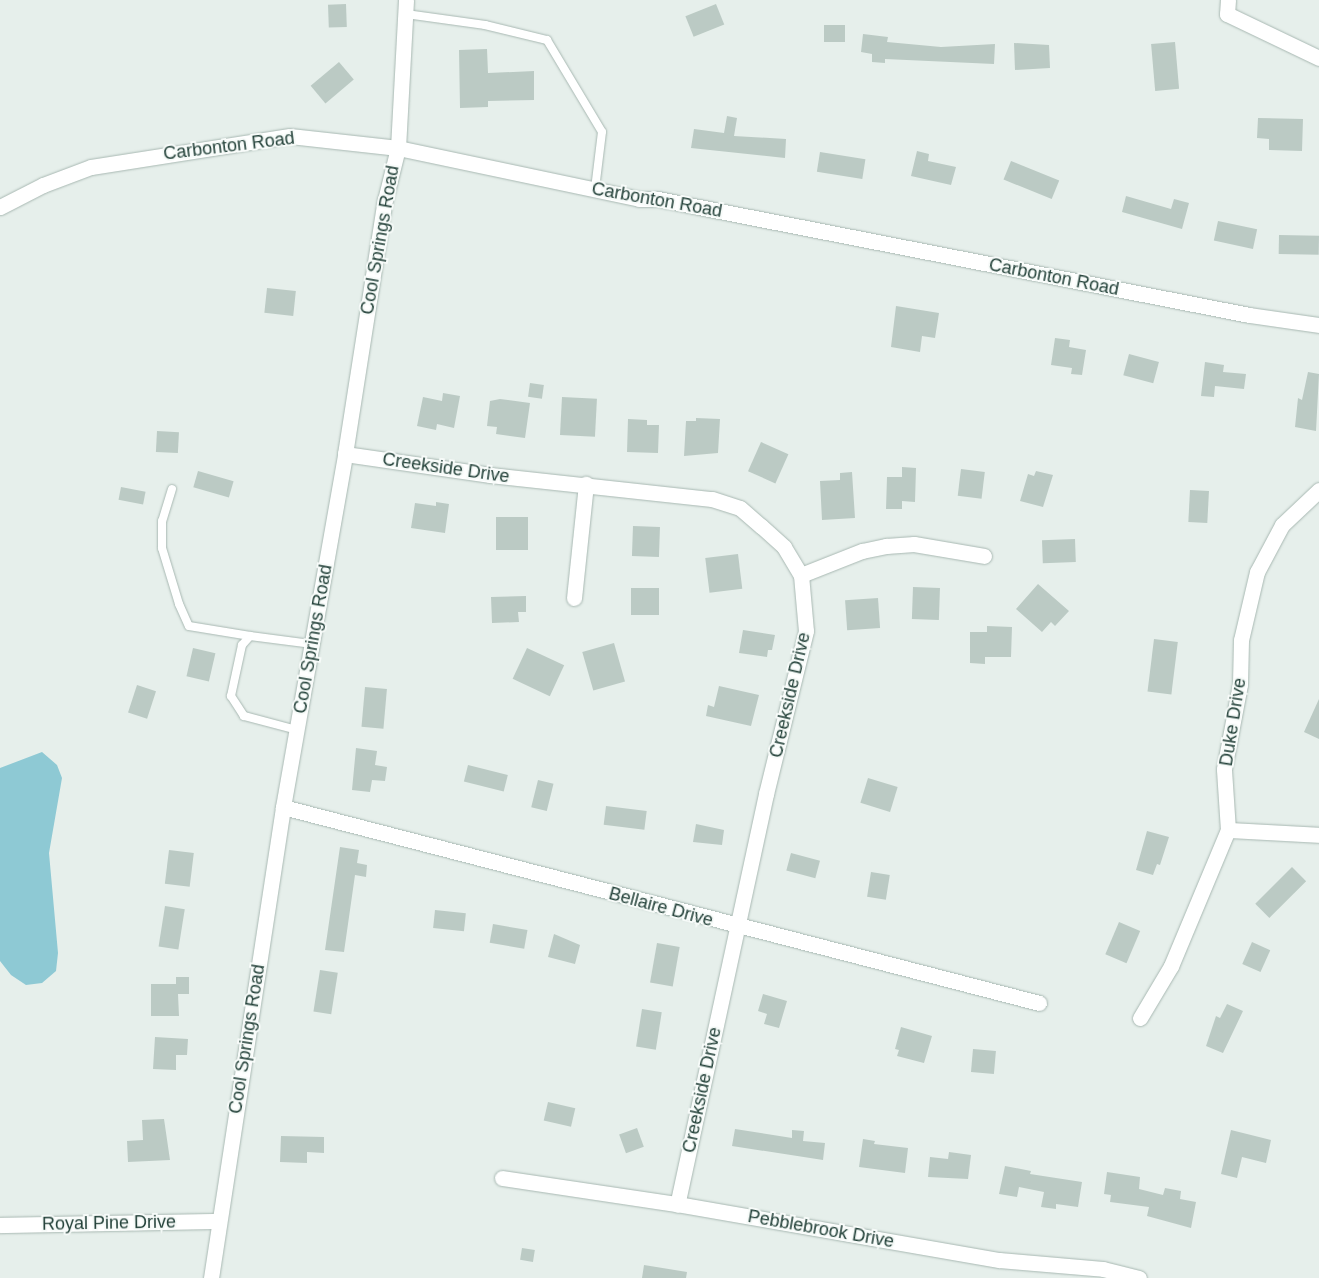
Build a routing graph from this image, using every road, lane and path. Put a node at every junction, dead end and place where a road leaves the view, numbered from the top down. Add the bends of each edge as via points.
1 (1228, 0) edge
2 (406, 7) edge
3 (1319, 58) edge
4 (398, 148) junction
5 (595, 190) junction
6 (0, 207) edge
7 (1319, 325) edge
8 (345, 454) junction
9 (586, 484) junction
10 (172, 490) dead end
11 (1319, 490) edge
12 (984, 556) dead end
13 (801, 575) junction
14 (574, 598) dead end
15 (250, 636) junction
16 (312, 644) junction
17 (297, 730) junction
18 (283, 807) junction
19 (1228, 830) junction
20 (1319, 835) edge
21 (738, 927) junction
22 (1039, 1003) dead end
23 (1140, 1018) dead end
24 (502, 1178) dead end
25 (677, 1204) junction
26 (218, 1221) junction
27 (0, 1225) edge
28 (211, 1278) edge
29 (1139, 1278) edge

1 - 3 street via 1227,14
2 - 4 street, Cool Springs Road
2 - 5 lane via 547,40 602,132
4 - 5 street, Carbonton Road
4 - 6 street, Carbonton Road via 290,136 192,149 91,167 43,185
4 - 8 street, Cool Springs Road via 384,200
5 - 7 street, Carbonton Road via 1249,315
8 - 9 street, Creekside Drive
8 - 16 street, Cool Springs Road
9 - 13 street, Creekside Drive via 712,500 740,508 784,547
9 - 14 street
10 - 15 lane via 162,521 162,548 189,626
11 - 19 street, Duke Drive via 1282,526 1258,572 1249,600 1241,640 1240,684 1224,769
12 - 13 street via 914,544 886,546 862,551
13 - 21 street, Creekside Drive via 806,631
15 - 16 lane
15 - 17 lane via 242,645 230,696 244,716
16 - 17 street, Cool Springs Road
17 - 18 street, Cool Springs Road
18 - 21 street, Bellaire Drive
18 - 26 street, Cool Springs Road
19 - 20 street
19 - 23 street, Duke Drive via 1171,966
21 - 22 street, Bellaire Drive
21 - 25 street, Creekside Drive
24 - 25 street, Pebblebrook Drive
25 - 29 street, Pebblebrook Drive via 999,1260 1103,1269
26 - 27 street, Royal Pine Drive
26 - 28 street, Cool Springs Road

